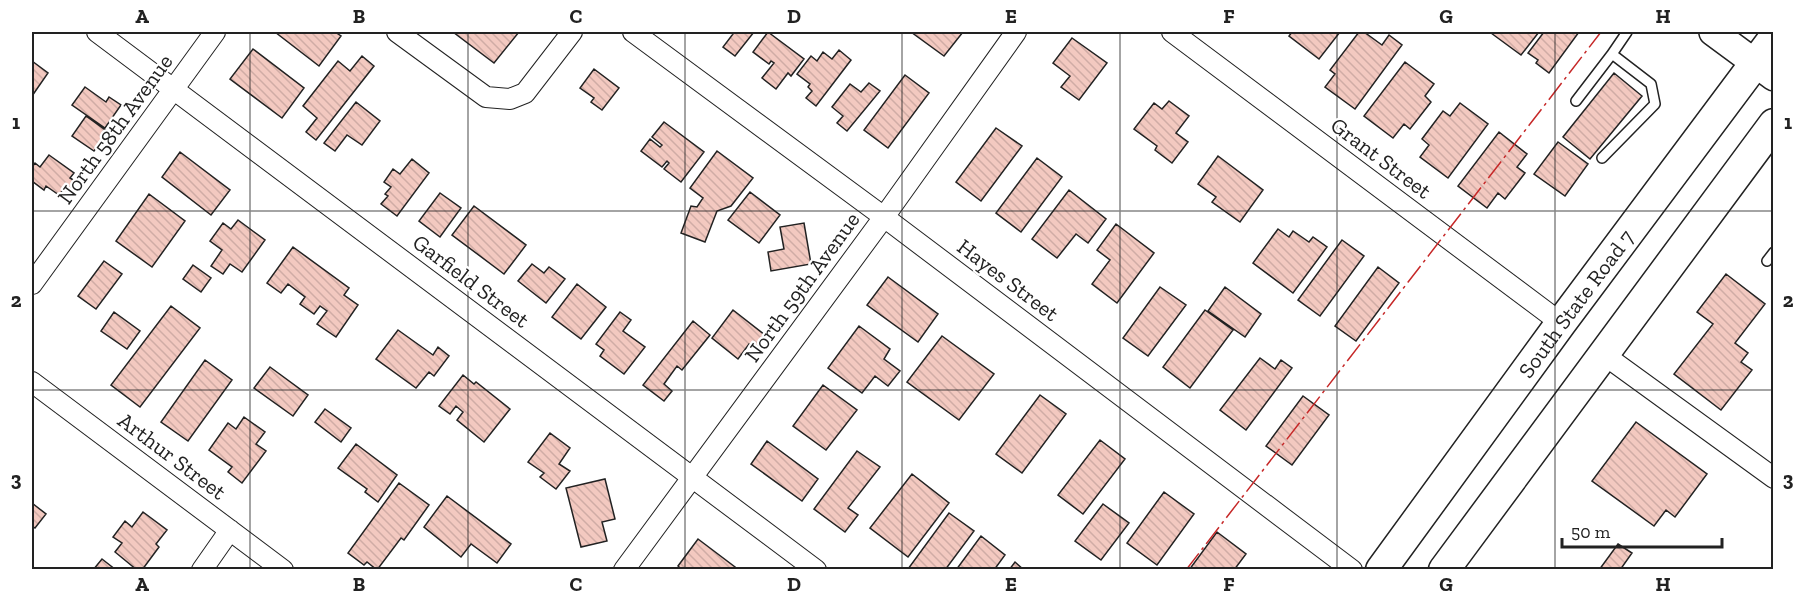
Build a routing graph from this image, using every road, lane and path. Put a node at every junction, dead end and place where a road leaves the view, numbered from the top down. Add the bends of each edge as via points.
1 (97, 32) edge
2 (215, 32) edge
3 (397, 32) edge
4 (572, 32) edge
5 (633, 32) edge
6 (1016, 32) edge
7 (1172, 32) edge
8 (1628, 32) edge
9 (1713, 32) edge
10 (1773, 39) edge
11 (1612, 54) junction
12 (1764, 70) edge
13 (174, 90) junction
14 (1576, 101) dead end
15 (1773, 124) edge
16 (1602, 158) dead end
17 (884, 217) junction
18 (1773, 252) edge
19 (1767, 261) dead end
20 (32, 284) edge
21 (1561, 323) junction
22 (1603, 354) junction
23 (32, 382) edge
24 (692, 477) junction
25 (1773, 478) edge
26 (230, 530) junction
27 (1402, 541) junction
28 (202, 570) edge
29 (284, 570) edge
30 (624, 570) edge
31 (816, 570) edge
32 (1352, 570) edge
33 (1381, 570) edge
34 (1398, 570) edge
35 (1444, 570) edge

1 - 13 street, Garfield Street
2 - 13 street, North 58th Avenue
3 - 4 street via 486,98 510,99 525,93
5 - 17 street, Hayes Street
6 - 17 street, North 59th Avenue
7 - 21 street, Grant Street
8 - 11 lane
9 - 12 street
10 - 12 main road, South State Road 7
11 - 14 lane
11 - 16 lane via 1651,84 1656,104
12 - 21 main road, South State Road 7
13 - 20 street, North 58th Avenue
13 - 24 street, Garfield Street
15 - 22 main road
17 - 24 street, North 59th Avenue
17 - 32 street, Hayes Street
18 - 19 lane
21 - 27 main road, South State Road 7
22 - 25 street
22 - 35 main road
23 - 26 street, Arthur Street
24 - 30 street, North 59th Avenue
24 - 31 street, Garfield Street
26 - 28 street
26 - 29 street, Arthur Street
27 - 33 main road, South State Road 7
27 - 34 main road

